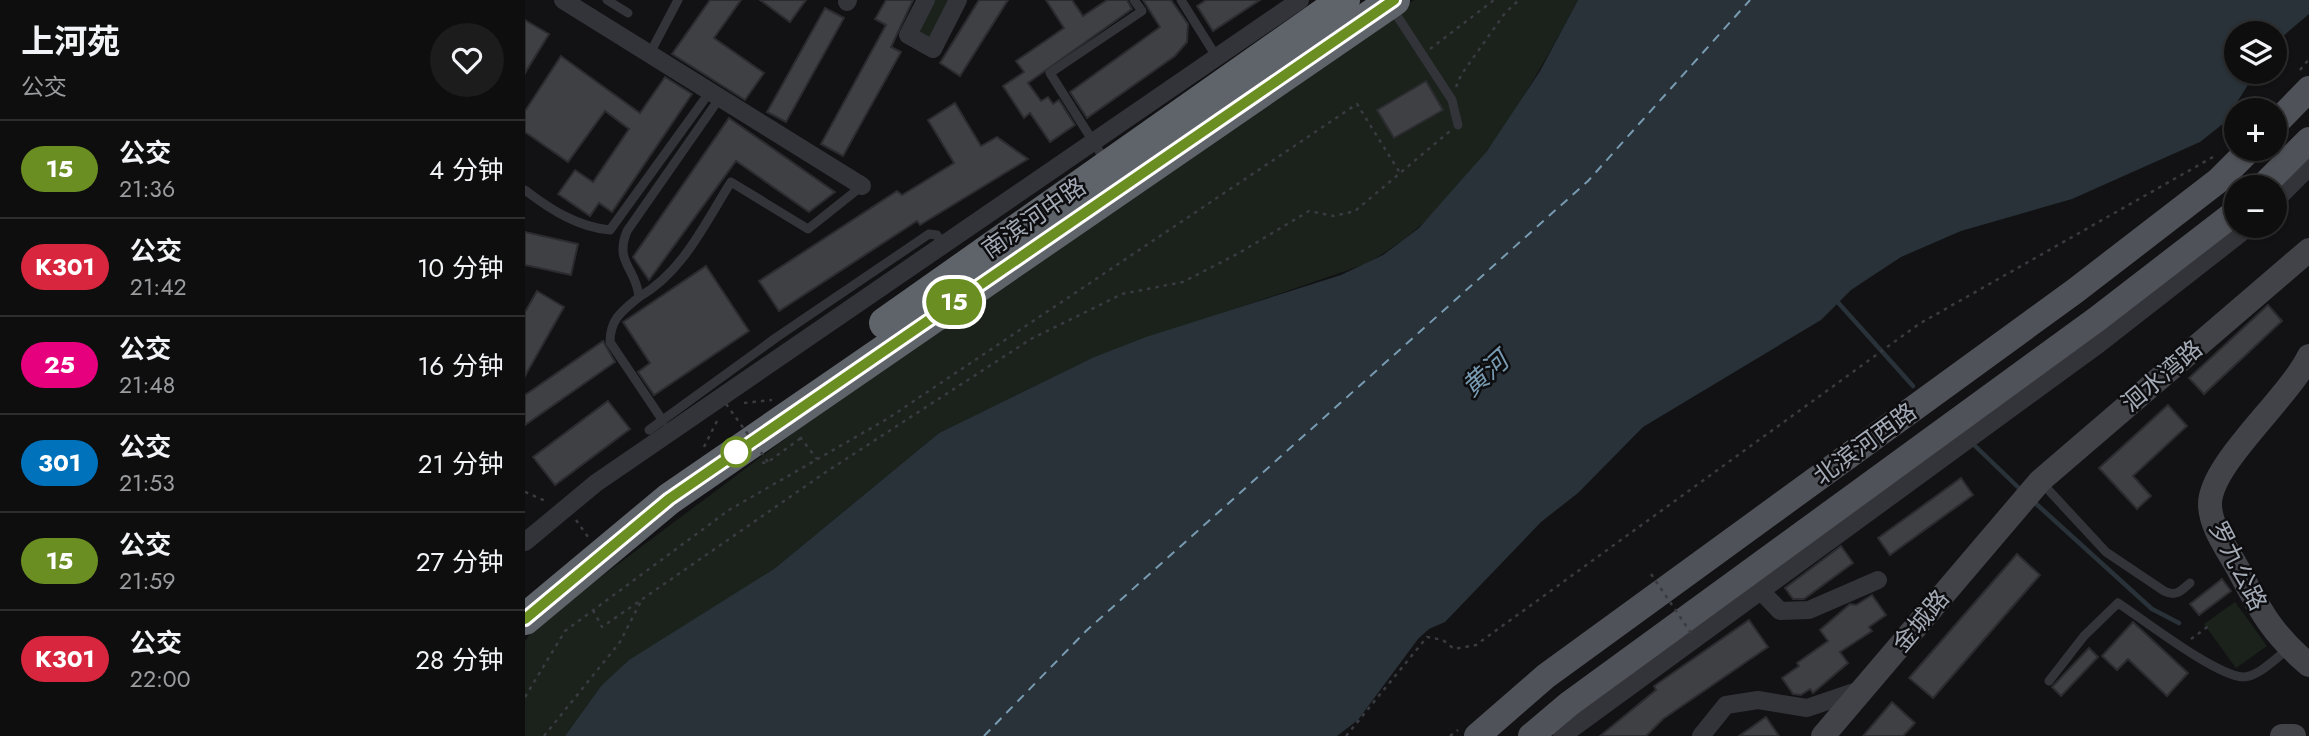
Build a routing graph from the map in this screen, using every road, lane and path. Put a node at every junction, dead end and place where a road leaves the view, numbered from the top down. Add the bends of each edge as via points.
1 (607, 0) edge
2 (678, 0) edge
3 (926, 0) edge
4 (958, 0) edge
5 (1134, 0) edge
6 (1181, 0) edge
7 (1300, 0) edge
8 (1344, 0) edge
9 (1495, 0) edge
10 (1519, 0) edge
11 (569, 2) edge
12 (1392, 2) edge
13 (628, 13) dead end
14 (649, 55) junction
15 (1423, 55) junction
16 (1216, 57) junction
17 (2309, 89) edge
18 (714, 96) junction
19 (1452, 100) junction
20 (2287, 112) edge
21 (1458, 125) joint
22 (2309, 140) edge
23 (1101, 154) junction
24 (2216, 155) dead end
25 (2238, 161) edge
26 (2309, 167) edge
27 (1400, 173) junction
28 (2274, 175) edge
29 (862, 186) joint
30 (2287, 189) edge
31 (525, 190) edge
32 (2224, 221) edge
33 (2236, 238) edge
34 (942, 246) junction
35 (2309, 250) edge
36 (639, 298) junction
37 (2309, 356) edge
38 (726, 404) junction
39 (788, 418) junction
40 (663, 421) junction
41 (649, 430) dead end
42 (702, 452) junction
43 (817, 460) junction
44 (2030, 492) junction
45 (525, 542) edge
46 (1651, 574) dead end
47 (1878, 580) dead end
48 (2190, 583) dead end
49 (525, 590) edge
50 (1760, 590) junction
51 (644, 596) junction
52 (593, 610) junction
53 (525, 619) edge
54 (2210, 625) dead end
55 (1691, 633) dead end
56 (2183, 646) junction
57 (2289, 648) junction
58 (2309, 665) edge
59 (2049, 681) dead end
60 (1863, 689) junction
61 (525, 697) edge
62 (1534, 735) edge
63 (544, 736) edge
64 (1346, 736) edge
65 (1477, 736) edge
66 (1562, 736) edge
67 (1701, 736) edge
68 (1823, 736) edge
69 (2282, 736) edge
70 (2294, 736) edge

1 - 13 lane
2 - 14 lane
3 - 4 street via 908,35 933,49
5 - 23 lane via 1142,11 1050,73
6 - 16 lane
7 - 16 street
8 - 23 highway, 南滨河中路
9 - 15 path
10 - 19 path via 1461,75
11 - 14 street
12 - 15 lane
12 - 39 highway, 南滨河中路
14 - 18 street
15 - 19 lane
16 - 23 street
17 - 20 main road
18 - 29 street
18 - 31 lane via 610,229 591,228 560,214
18 - 36 lane via 621,247
19 - 21 lane
21 - 27 path
22 - 28 main road
23 - 34 street
23 - 39 highway, 南滨河中路
24 - 64 path via 1959,301 1889,346 1476,645 1454,649 1443,640 1427,637
25 - 65 main road, 北滨河西路 via 2075,290 1555,670
26 - 30 street
27 - 43 path via 1357,104 887,419
27 - 51 path via 1355,211 1334,216 1309,211 1182,282 1122,295 1031,339
29 - 36 lane via 808,229 731,181 673,272
32 - 62 main road, 北滨河西路 via 1569,704
33 - 50 street via 2099,344
34 - 40 lane via 937,235 929,234
34 - 45 street via 596,484
35 - 44 street, 洄水湾路
36 - 40 lane via 618,314 610,342
37 - 57 street, 罗九公路 via 2299,377 2225,462 2213,485 2210,505 2217,530 2265,618
38 - 39 path
38 - 39 path, bridge via 768,462
38 - 42 path
39 - 42 highway, 南滨河中路
39 - 43 path
39 - 53 highway, 南滨河中路 via 669,499
40 - 41 lane
42 - 49 highway, 南滨河中路
43 - 52 path via 730,510
44 - 48 lane via 2106,552 2171,595
44 - 60 street, 金城路
46 - 55 path, bridge
47 - 50 street via 1809,610 1780,611
50 - 66 street
51 - 52 path via 602,627
51 - 63 path via 620,642
52 - 61 path via 565,631
54 - 56 path
56 - 57 lane via 2223,672 2244,677
56 - 59 lane via 2118,603 2084,636
57 - 58 street, 罗九公路
60 - 67 street via 1807,708 1758,700 1726,705
60 - 68 street, 金城路
69 - 70 street

